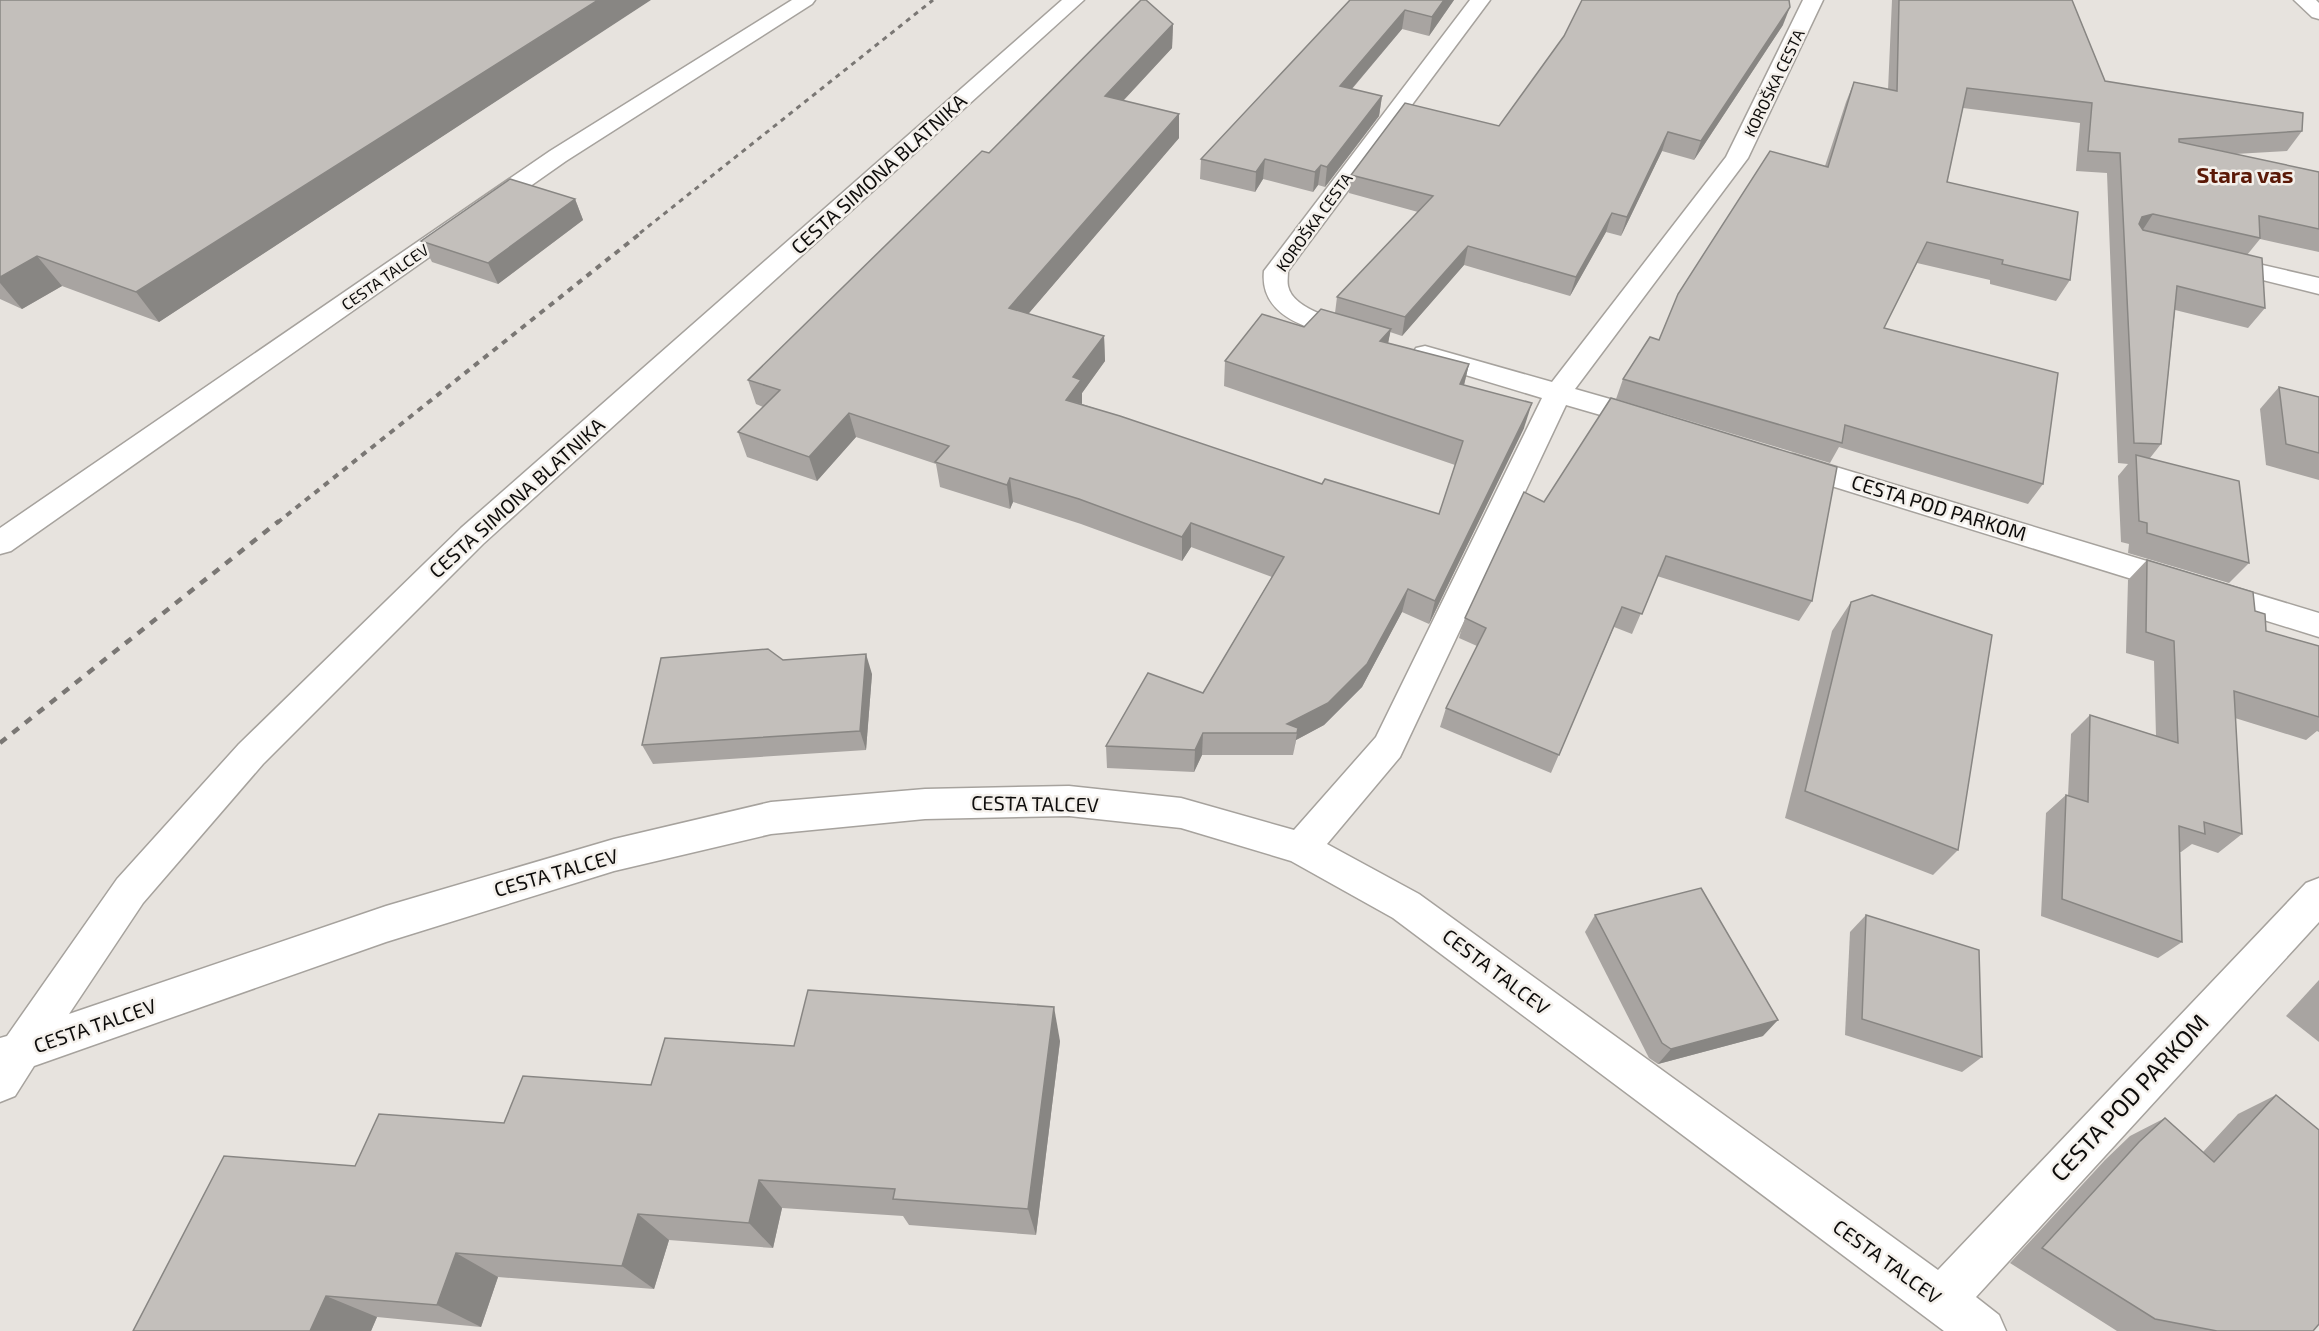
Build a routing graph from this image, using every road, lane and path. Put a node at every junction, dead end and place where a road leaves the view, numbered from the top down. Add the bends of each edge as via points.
1 (805, 0) edge
2 (1074, 0) edge
3 (1480, 0) edge
4 (1813, 0) edge
5 (2304, 0) edge
6 (2319, 13) edge
7 (2196, 256) edge
8 (2319, 286) edge
9 (1375, 339) edge
10 (1408, 349) edge
11 (1558, 393) junction
12 (1672, 428) edge
13 (1764, 455) edge
14 (0, 543) edge
15 (2319, 625) edge
16 (1301, 848) junction
17 (2319, 895) edge
18 (6, 1064) edge
19 (1941, 1301) junction
20 (1983, 1331) edge

1 - 14 street, CESTA TALCEV via 558,156
2 - 18 street, CESTA SIMONA BLATNIKA via 472,536 260,746 130,891
3 - 9 street, KOROŠKA CESTA via 1276,271 1275,288 1304,318
4 - 11 street, KOROŠKA CESTA via 1737,158
5 - 6 street
7 - 8 street
10 - 11 street
11 - 12 street
11 - 16 street, KOROŠKA CESTA via 1388,747
13 - 15 street, CESTA POD PARKOM
16 - 18 street, CESTA TALCEV via 1181,813 1069,801 925,804 771,818 614,855 386,924
16 - 19 street, CESTA TALCEV via 1406,906
17 - 19 street, CESTA POD PARKOM
19 - 20 street, CESTA TALCEV

